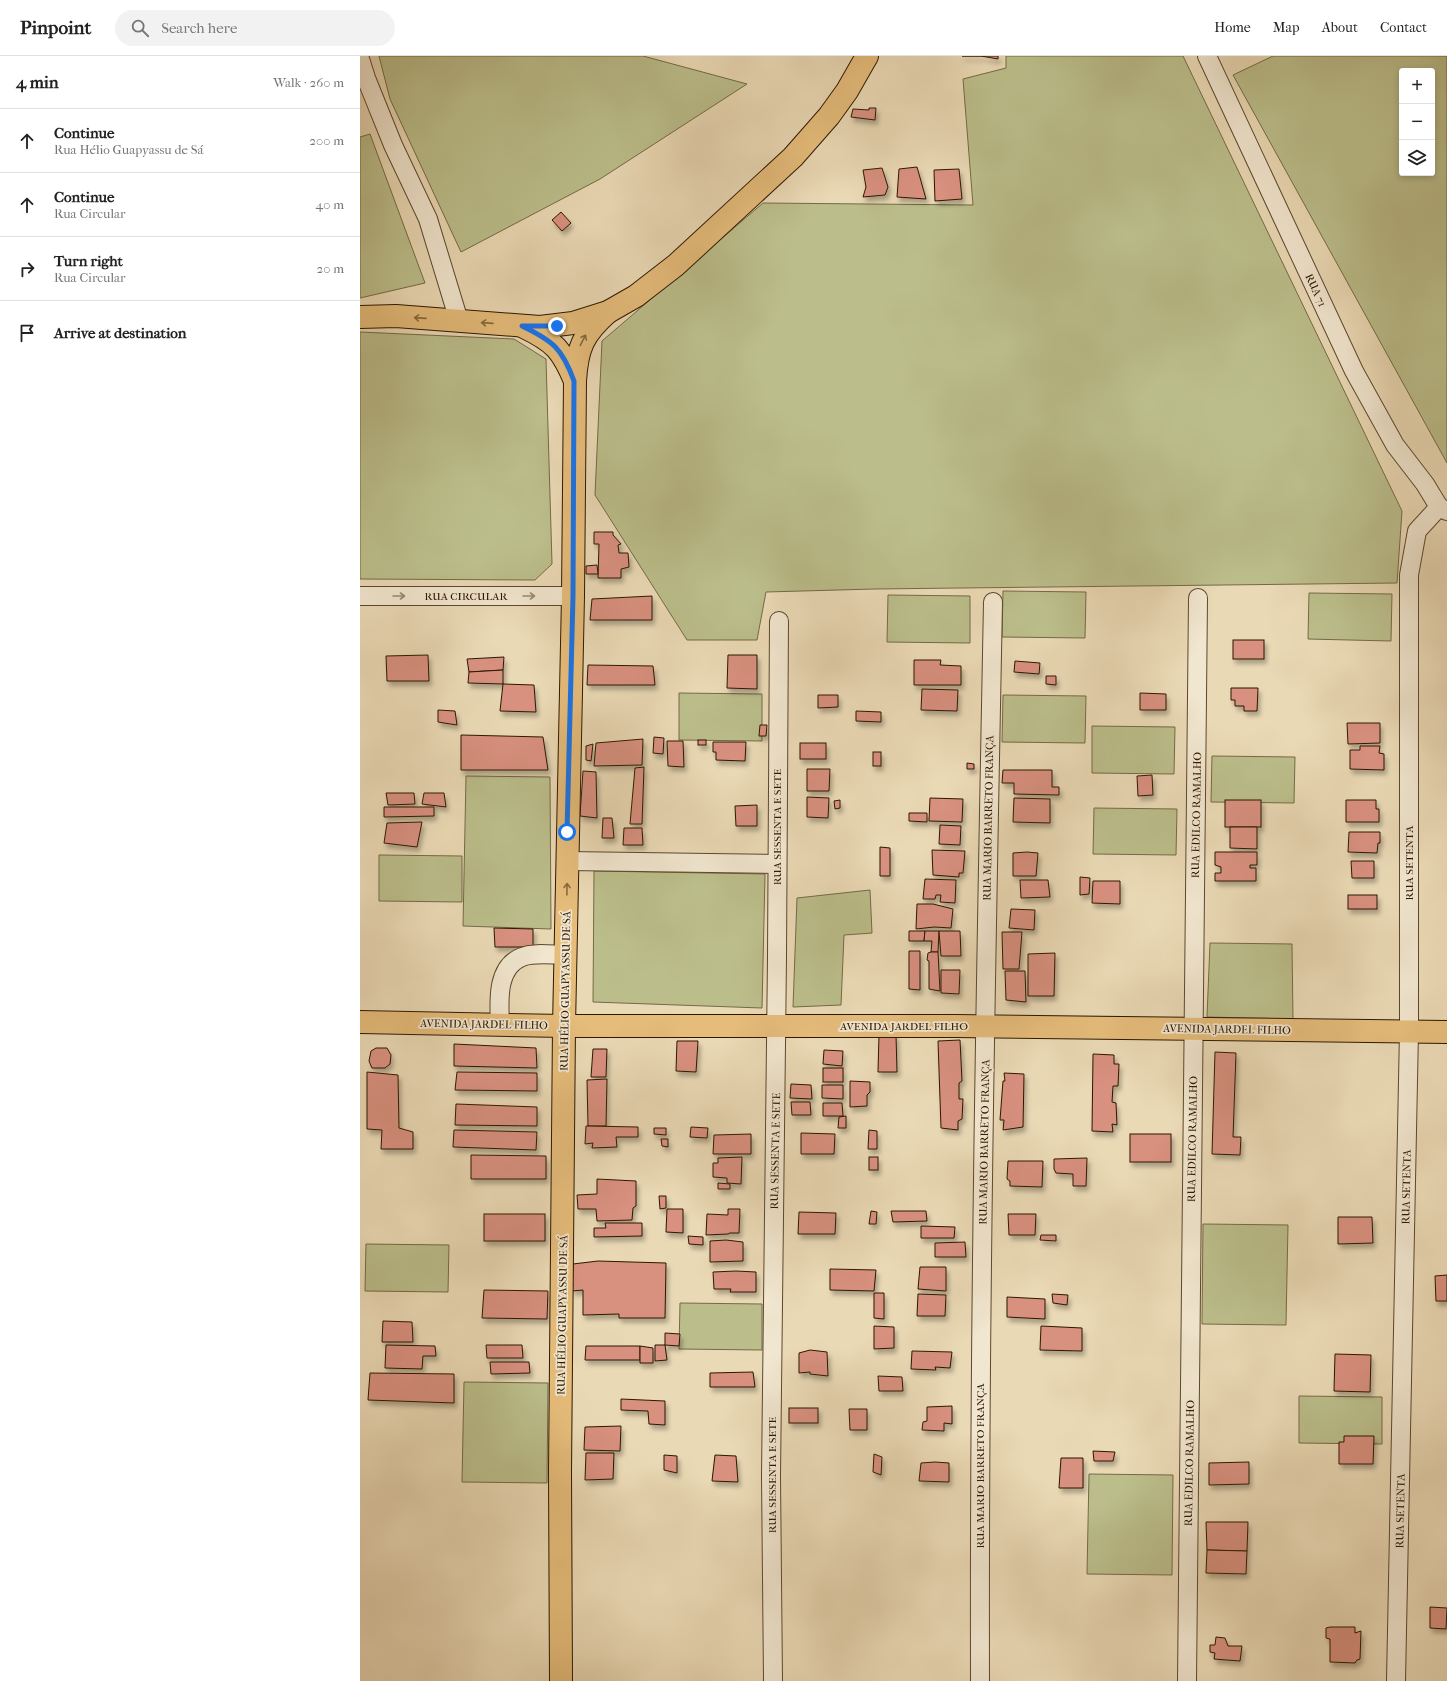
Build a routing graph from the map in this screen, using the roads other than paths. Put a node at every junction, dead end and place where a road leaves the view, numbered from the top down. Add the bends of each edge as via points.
1 (867, 56) edge
2 (1207, 56) edge
3 (360, 59) edge
4 (608, 312) junction
5 (360, 317) edge
6 (459, 321) junction
7 (522, 326) junction
8 (574, 381) junction
9 (1443, 509) edge
10 (360, 596) edge
11 (573, 596) junction
12 (1198, 598) dead end
13 (992, 602) dead end
14 (779, 621) dead end
15 (568, 861) junction
16 (777, 864) junction
17 (566, 955) junction
18 (360, 1022) edge
19 (500, 1024) junction
20 (776, 1025) junction
21 (564, 1026) junction
22 (984, 1026) junction
23 (1194, 1028) junction
24 (1408, 1032) junction
25 (1447, 1032) edge
26 (561, 1681) edge
27 (773, 1681) edge
28 (980, 1681) edge
29 (1186, 1681) edge
30 (1396, 1681) edge

1 - 4 main road via 829,116 793,157 676,265 636,296
2 - 9 street, RUA 71 via 1354,371 1395,445
3 - 6 street via 393,145 428,219
4 - 7 main road via 557,326
8 -> 4 main road, RUA HÉLIO GUAPYASSU DE SÁ via 582,342 594,325
6 -> 5 main road via 396,316
7 -> 6 main road
7 - 8 main road via 554,344 568,364
8 - 11 main road, RUA HÉLIO GUAPYASSU DE SÁ
9 - 24 street, RUA SETENTA via 1417,531 1409,575
10 -> 11 street, RUA CIRCULAR
11 - 15 main road, RUA HÉLIO GUAPYASSU DE SÁ
12 - 23 street, RUA EDILCO RAMALHO
13 - 22 street, RUA MARIO BARRETO FRANÇA
14 - 16 street, RUA SESSENTA E SETE
15 - 16 street
17 -> 15 main road, RUA HÉLIO GUAPYASSU DE SÁ
16 - 20 street, RUA SESSENTA E SETE
17 - 19 street via 523,957 513,962 503,978 500,991
17 - 21 main road, RUA HÉLIO GUAPYASSU DE SÁ
18 - 19 main road, AVENIDA JARDEL FILHO
19 - 21 main road, AVENIDA JARDEL FILHO
20 - 21 main road, AVENIDA JARDEL FILHO
20 - 22 main road, AVENIDA JARDEL FILHO
20 - 27 street, RUA SESSENTA E SETE via 771,1476
21 - 26 main road, RUA HÉLIO GUAPYASSU DE SÁ
22 - 23 main road, AVENIDA JARDEL FILHO
22 - 28 street, RUA MARIO BARRETO FRANÇA via 979,1477
23 - 24 main road, AVENIDA JARDEL FILHO
23 - 29 street, RUA EDILCO RAMALHO
24 - 25 main road, AVENIDA JARDEL FILHO
24 - 30 street, RUA SETENTA

